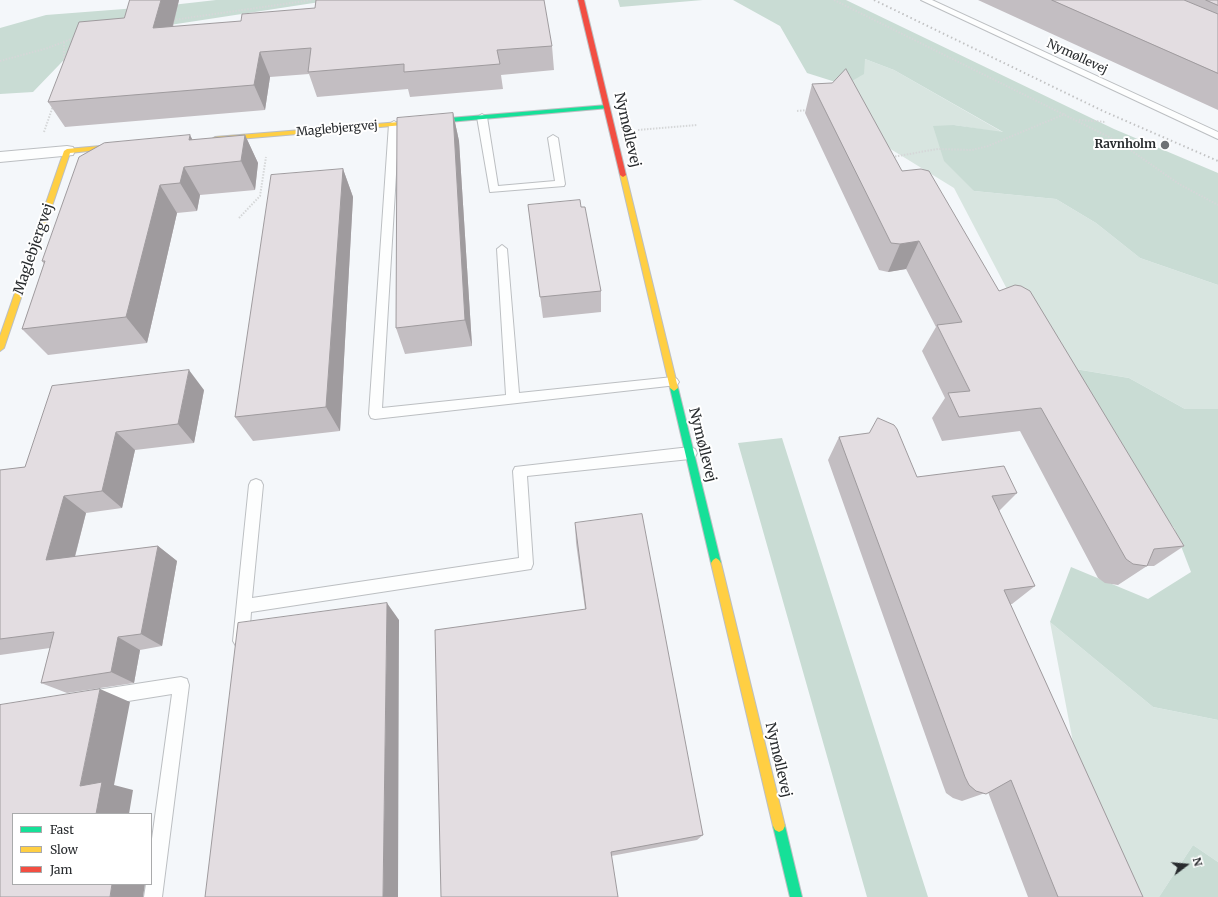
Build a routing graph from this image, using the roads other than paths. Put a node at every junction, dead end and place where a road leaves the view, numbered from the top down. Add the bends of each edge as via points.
1 (581, 0) edge
2 (925, 0) edge
3 (607, 107) junction
4 (482, 117) junction
5 (394, 124) junction
6 (1218, 136) edge
7 (553, 138) dead end
8 (207, 140) edge
9 (129, 146) edge
10 (67, 151) junction
11 (0, 157) edge
12 (502, 249) dead end
13 (12, 313) junction
14 (0, 314) edge
15 (0, 348) edge
16 (672, 382) junction
17 (513, 399) junction
18 (690, 453) junction
19 (256, 485) dead end
20 (245, 606) junction
21 (240, 654) edge
22 (79, 701) edge
23 (154, 897) edge
24 (796, 897) edge

1 - 3 street, Nymøllevej
2 - 6 lane, Nymøllevej
3 - 4 street, Maglebjergvej
3 - 16 street, Nymøllevej
4 - 5 street, Maglebjergvej
4 - 7 lane via 494,190 560,184
5 - 8 street, Maglebjergvej
5 - 17 lane via 376,414
9 - 10 street
10 - 11 street
10 - 13 street, Maglebjergvej
12 - 17 lane
13 - 14 lane
13 - 15 street, Maglebjergvej
16 - 17 lane
16 - 18 street, Nymøllevej
18 - 20 lane via 520,471 526,564
18 - 24 street, Nymøllevej
19 - 20 lane
20 - 21 lane
22 - 23 lane via 181,685

